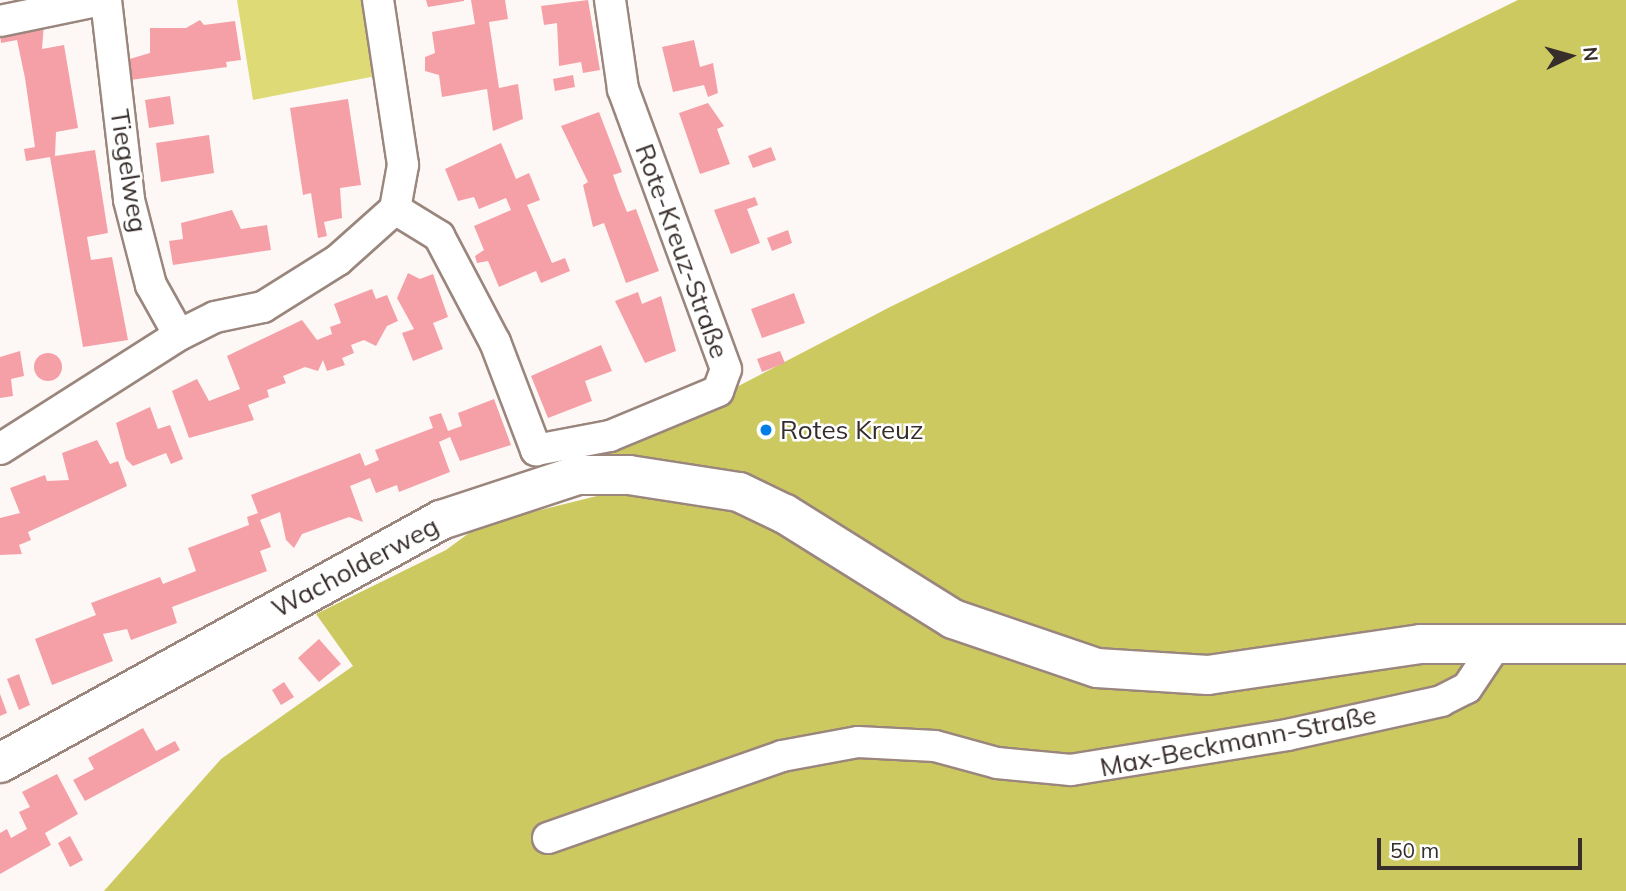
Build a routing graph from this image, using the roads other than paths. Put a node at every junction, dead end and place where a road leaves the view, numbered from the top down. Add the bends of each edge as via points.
1 (103, 0) edge
2 (378, 0) edge
3 (610, 0) edge
4 (0, 21) edge
5 (395, 209) junction
6 (179, 335) junction
7 (0, 449) edge
8 (1497, 643) junction
9 (1626, 645) edge
10 (0, 763) edge
11 (548, 838) dead end

1 - 4 street
1 - 6 street, Tiegelweg via 129,200 151,285
2 - 5 street via 403,165
3 - 5 street, Rote-Kreuz-Straße via 623,89 726,369 718,391 610,436 536,450 495,342 439,236
5 - 6 street via 338,260 263,307 215,317
6 - 7 street
8 - 9 main road, Wacholderweg
8 - 10 main road, Wacholderweg via 1383,647 1289,667 1208,676 1097,668 953,619 785,513 739,492 629,475 578,475 441,520
8 - 11 street, Max-Beckmann-Straße via 1467,688 1441,701 1287,735 1071,770 997,763 935,746 858,743 782,756

